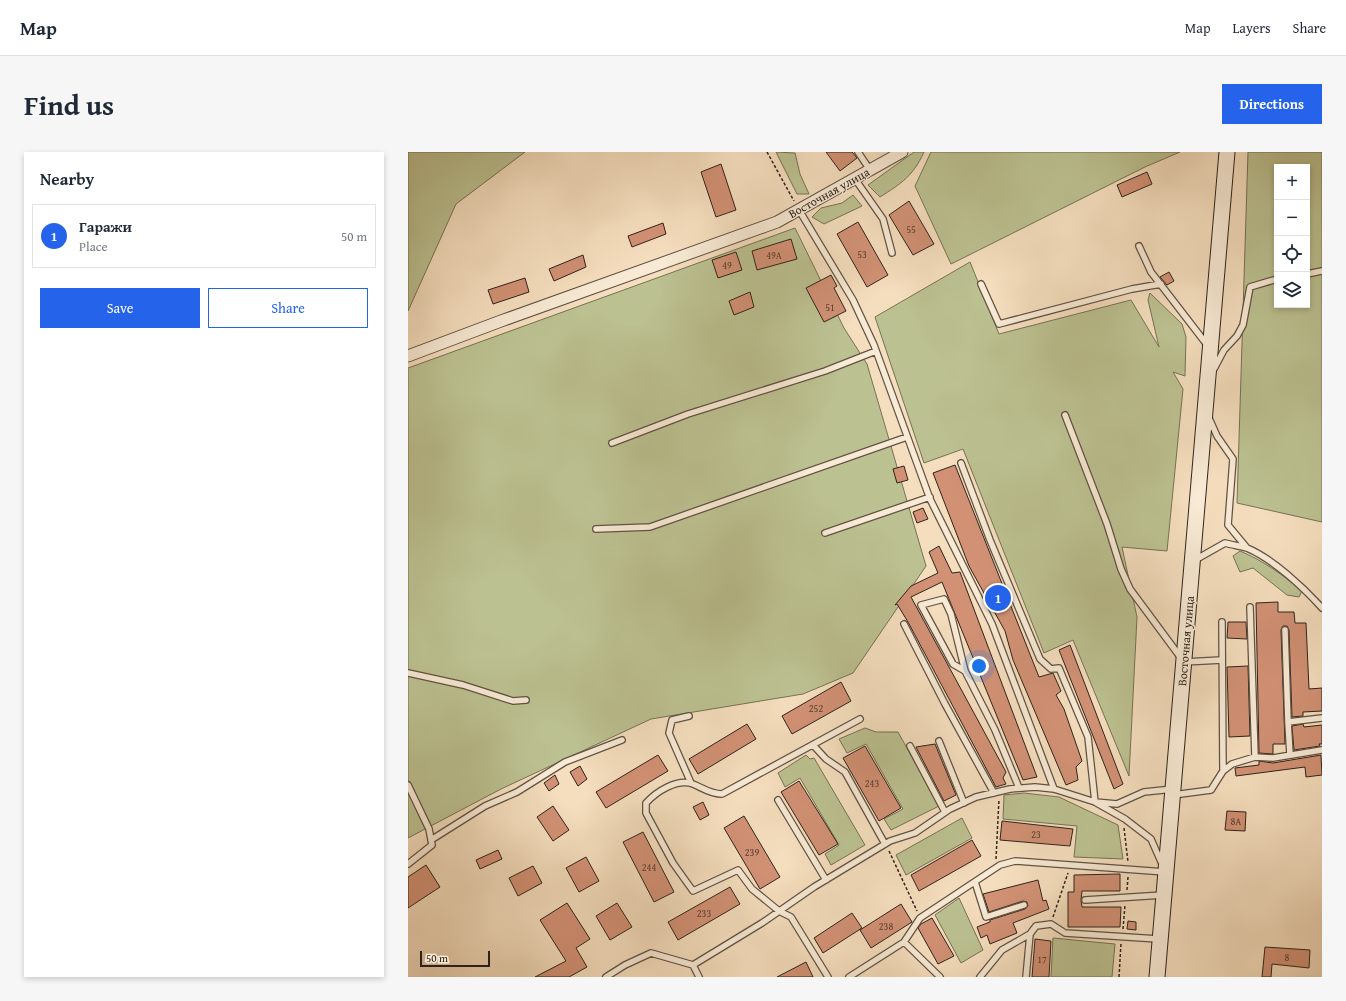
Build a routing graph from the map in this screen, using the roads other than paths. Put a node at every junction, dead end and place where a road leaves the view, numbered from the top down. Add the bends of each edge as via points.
1 (858, 152) edge
2 (902, 152) edge
3 (1227, 152) edge
4 (870, 170) junction
5 (855, 179) junction
6 (799, 210) junction
7 (1139, 246) dead end
8 (892, 253) dead end
9 (1322, 271) edge
10 (1310, 273) edge
11 (1274, 280) edge
12 (982, 284) dead end
13 (1160, 284) junction
14 (1210, 350) junction
15 (876, 351) junction
16 (408, 356) edge
17 (1208, 380) junction
18 (1205, 410) junction
19 (1065, 415) dead end
20 (907, 437) junction
21 (612, 443) dead end
22 (961, 463) dead end
23 (930, 497) junction
24 (596, 528) dead end
25 (824, 533) dead end
26 (1247, 548) junction
27 (1192, 561) junction
28 (1250, 607) dead end
29 (1322, 608) edge
30 (1222, 622) dead end
31 (904, 624) dead end
32 (1285, 630) dead end
33 (1222, 660) junction
34 (1184, 662) junction
35 (965, 670) junction
36 (408, 673) edge
37 (526, 700) dead end
38 (689, 716) dead end
39 (1322, 718) edge
40 (860, 719) dead end
41 (1288, 722) junction
42 (622, 740) dead end
43 (939, 741) dead end
44 (813, 744) junction
45 (910, 746) dead end
46 (1322, 750) edge
47 (1290, 755) junction
48 (1255, 757) junction
49 (1223, 771) junction
50 (691, 784) junction
51 (408, 785) edge
52 (1019, 788) junction
53 (1054, 789) junction
54 (1173, 792) junction
55 (997, 793) junction
56 (778, 800) dead end
57 (1095, 802) junction
58 (964, 803) junction
59 (945, 812) junction
60 (431, 840) junction
61 (885, 844) junction
62 (408, 864) edge
63 (1166, 872) junction
64 (826, 880) junction
65 (975, 882) junction
66 (1164, 895) junction
67 (1085, 900) dead end
68 (1024, 905) dead end
69 (779, 911) junction
70 (1030, 934) junction
71 (1160, 939) junction
72 (904, 942) junction
73 (693, 965) junction
74 (606, 977) edge
75 (699, 977) edge
76 (828, 977) edge
77 (849, 977) edge
78 (940, 977) edge
79 (980, 977) edge
80 (1026, 977) edge
81 (1157, 977) edge

1 - 4 lane
2 - 4 street, Восточная улица
3 - 14 main road, Восточная улица
4 - 5 street, Восточная улица
5 - 6 street, Восточная улица
5 - 8 lane via 883,219
6 - 15 lane via 853,300
6 - 16 street, Восточная улица via 777,222
7 - 13 lane via 1151,272
9 - 10 lane
11 - 17 lane via 1250,287 1240,331 1224,350
12 - 13 lane via 999,324
13 - 14 lane
14 - 17 main road, Восточная улица
15 - 20 lane
15 - 21 lane via 825,371 702,409
17 - 18 main road, Восточная улица
18 - 26 lane via 1217,436 1233,459 1228,524
18 - 27 main road, Восточная улица
19 - 34 lane via 1130,589
20 - 23 lane
20 - 24 lane via 650,527
22 - 57 lane via 1040,659 1051,669 1059,668 1088,737
23 - 25 lane
23 - 53 lane via 992,624
26 - 27 lane via 1226,543
26 - 29 lane via 1281,569
27 - 34 main road, Восточная улица
28 - 48 lane
30 - 33 lane
31 - 55 lane
32 - 41 lane
33 - 34 lane
33 - 49 lane
34 - 54 main road, Восточная улица
35 - 35 lane via 953,664 921,605 944,599 951,614
35 - 52 lane via 995,730
36 - 37 lane via 463,685 513,701
38 - 50 lane via 672,720 669,734
39 - 41 lane
40 - 44 lane
41 - 47 lane
42 - 60 lane via 565,762 524,788 485,806
43 - 58 lane
44 - 50 lane via 722,794 713,794
44 - 61 lane via 826,759 845,772
45 - 59 lane
46 - 47 lane
47 - 48 lane via 1273,758
48 - 49 lane via 1232,764
49 - 54 lane via 1211,790
50 - 69 lane via 679,782 652,796 646,803 646,813 673,863 693,891 738,870 752,889
51 - 60 lane via 429,830
52 - 53 lane
52 - 55 lane
53 - 57 lane
54 - 57 lane via 1144,792 1117,804
54 - 63 main road, Восточная улица
55 - 58 lane via 976,797
56 - 64 lane
57 - 63 lane via 1125,819 1151,839
58 - 59 lane
59 - 61 lane via 915,833
60 - 62 lane via 432,845
61 - 64 lane
63 - 65 lane via 1015,861
63 - 66 main road, Восточная улица
64 - 69 lane
65 - 68 lane via 986,917
65 - 72 lane via 920,918
66 - 67 lane
66 - 71 main road, Восточная улица
69 - 73 lane
69 - 76 lane via 791,917
70 - 71 lane via 1036,926 1051,924 1066,933
70 - 79 lane via 1002,950
70 - 80 lane
71 - 81 main road, Восточная улица
72 - 77 lane
72 - 78 lane
73 - 74 lane via 652,953
73 - 75 lane

